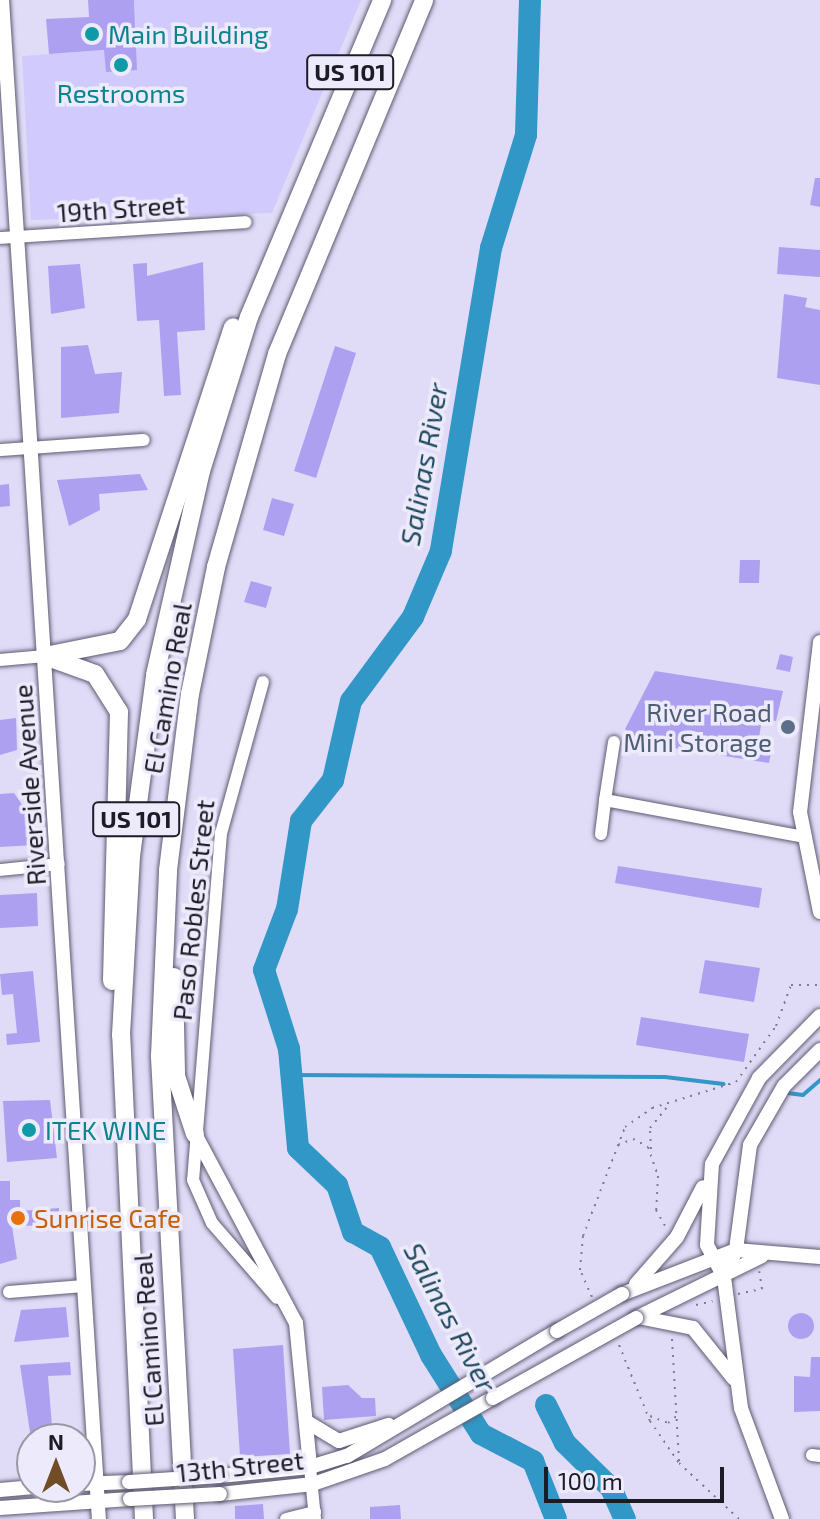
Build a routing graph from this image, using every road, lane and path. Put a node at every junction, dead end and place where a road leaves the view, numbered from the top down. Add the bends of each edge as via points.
1 (2, 0) edge
2 (382, 0) edge
3 (424, 0) edge
4 (2, 38) edge
5 (317, 144) junction
6 (245, 222) dead end
7 (16, 237) junction
8 (0, 238) edge
9 (144, 440) dead end
10 (30, 448) junction
11 (0, 450) edge
12 (820, 642) edge
13 (45, 656) junction
14 (0, 660) edge
15 (263, 682) dead end
16 (614, 742) dead end
17 (605, 800) junction
18 (601, 834) dead end
19 (800, 836) junction
20 (59, 864) junction
21 (0, 870) edge
22 (168, 870) junction
23 (820, 912) edge
24 (820, 1016) edge
25 (121, 1035) junction
26 (820, 1050) edge
27 (201, 1101) junction
28 (671, 1105) dead end
29 (195, 1134) junction
30 (617, 1146) dead end
31 (652, 1154) junction
32 (712, 1164) junction
33 (218, 1176) junction
34 (677, 1237) junction
35 (736, 1250) junction
36 (712, 1256) junction
37 (762, 1256) junction
38 (820, 1257) edge
39 (724, 1277) junction
40 (84, 1286) junction
41 (628, 1291) junction
42 (9, 1292) dead end
43 (637, 1317) junction
44 (680, 1321) junction
45 (296, 1323) junction
46 (735, 1379) junction
47 (646, 1409) dead end
48 (680, 1410) junction
49 (306, 1422) junction
50 (92, 1423) edge
51 (378, 1434) junction
52 (679, 1463) dead end
53 (310, 1467) junction
54 (96, 1484) joint
55 (313, 1484) junction
56 (98, 1502) junction
57 (0, 1508) edge
58 (315, 1515) edge
59 (99, 1519) edge
60 (144, 1519) edge
61 (185, 1519) edge
62 (286, 1519) edge
63 (782, 1519) edge

1 - 4 main road, Riverside Avenue
2 - 5 highway, El Camino Real / US 101
3 - 22 highway, El Camino Real / US 101 via 331,210 254,426 192,681
4 - 7 main road, Riverside Avenue
5 - 13 highway via 301,160 241,305 137,619 120,641
5 - 25 highway, El Camino Real / US 101 via 232,367 168,609 131,856
6 - 7 street, 19th Street
7 - 8 street, 19th Street
7 - 10 main road, Riverside Avenue
9 - 10 street
10 - 11 street
10 - 13 main road, Riverside Avenue
12 - 19 main road
13 - 14 street
13 - 20 main road, Riverside Avenue
13 - 25 highway via 95,674 119,712 112,979
15 - 27 street, Paso Robles Street via 221,833
16 - 17 street
17 - 18 street
17 - 19 street
19 - 23 main road
20 - 21 street
20 - 40 main road, Riverside Avenue
22 - 29 highway via 176,1076
22 - 61 highway, El Camino Real / US 101 via 160,1116
24 - 32 main road via 759,1078
25 - 60 highway, El Camino Real / US 101
26 - 35 main road via 784,1086 750,1145
27 - 29 street, Paso Robles Street
27 - 33 street, Paso Robles Street
28 - 31 path via 650,1128
29 - 33 main road, Paso Robles Street
29 - 45 street, Paso Robles Street via 200,1203
30 - 31 path via 633,1139
31 - 34 path via 656,1210
32 - 34 main road
32 - 36 main road via 705,1208
33 - 45 main road, Paso Robles Street
34 - 41 main road
35 - 36 main road
35 - 37 main road
35 - 39 main road
36 - 39 main road
36 - 41 main road
37 - 38 main road
37 - 39 main road, 13th Street
39 - 43 main road, 13th Street
39 - 46 main road
40 - 42 street
40 - 50 main road, Riverside Avenue
41 - 51 main road, bridge via 426,1412
43 - 44 main road
43 - 55 main road, 13th Street, bridge via 385,1459
44 - 46 main road
44 - 48 path via 669,1351
45 - 49 main road, Paso Robles Street
46 - 63 main road via 757,1463
47 - 48 path via 668,1423
48 - 52 path
49 - 51 main road via 339,1441
49 - 53 main road, Paso Robles Street
51 - 53 main road
53 - 54 main road, bridge
53 - 55 street, Paso Robles Street
54 - 56 main road, Riverside Avenue
55 - 56 main road, 13th Street, bridge
55 - 58 street, Paso Robles Street
56 - 57 main road, 13th Street
56 - 59 main road, Riverside Avenue
58 - 62 street

